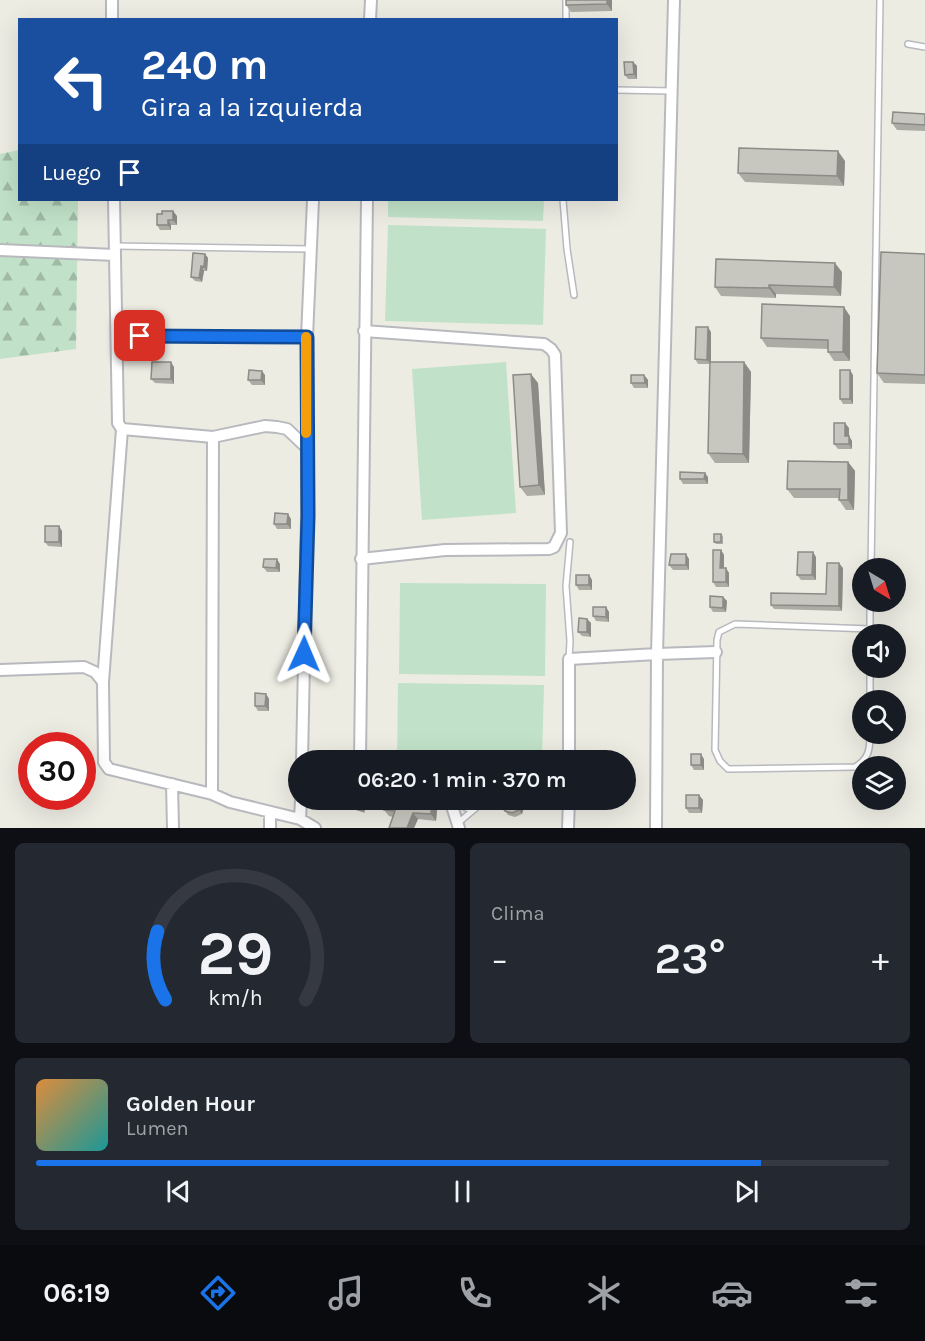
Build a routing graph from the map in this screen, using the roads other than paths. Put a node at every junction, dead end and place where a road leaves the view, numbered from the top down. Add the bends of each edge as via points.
1 (112, 0) edge
2 (371, 0) edge
3 (566, 0) edge
4 (674, 0) edge
5 (880, 0) edge
6 (112, 18) edge
7 (370, 18) edge
8 (566, 18) edge
9 (908, 44) dead end
10 (925, 47) edge
11 (618, 90) edge
12 (672, 91) junction
13 (114, 201) edge
14 (313, 201) edge
15 (367, 201) edge
16 (563, 201) edge
17 (311, 249) junction
18 (0, 250) edge
19 (115, 251) junction
20 (574, 295) dead end
21 (364, 331) junction
22 (116, 336) junction
23 (307, 337) junction
24 (122, 429) junction
25 (213, 437) junction
26 (306, 447) junction
27 (570, 542) dead end
28 (871, 558) edge
29 (361, 559) junction
30 (852, 631) edge
31 (716, 652) junction
32 (657, 654) junction
33 (569, 659) junction
34 (0, 670) edge
35 (103, 682) junction
36 (870, 744) edge
37 (302, 750) edge
38 (360, 750) edge
39 (569, 750) edge
40 (172, 784) junction
41 (212, 794) junction
42 (300, 810) edge
43 (454, 810) edge
44 (569, 810) edge
45 (472, 811) edge
46 (270, 812) junction
47 (300, 819) junction
48 (458, 825) edge
49 (173, 828) edge
50 (270, 828) edge
51 (315, 828) edge
52 (568, 828) edge
53 (656, 828) edge

1 - 6 street
2 - 7 street
3 - 8 lane
4 - 12 street
5 - 28 lane
9 - 10 lane
11 - 12 lane
12 - 32 street
13 - 19 street
14 - 17 street
15 - 21 street
16 - 20 lane
17 - 19 lane
17 - 23 street
18 - 19 street
19 - 22 street
21 - 29 street
21 - 29 street via 544,344 551,349 555,356 561,533 549,549 445,550
22 - 23 lane
22 - 24 street via 118,423
23 - 26 street
24 - 25 street
24 - 35 street
25 - 26 street via 277,427 287,429
25 - 41 street
26 - 37 street
27 - 33 lane via 566,586
29 - 38 street
30 - 31 lane via 735,624 719,632
31 - 32 street
31 - 36 lane via 715,750 728,769 855,767 863,762
32 - 33 street
32 - 53 street
33 - 39 street
34 - 35 street via 84,667
35 - 40 street via 106,766
40 - 41 street
40 - 49 street
41 - 46 street
42 - 47 street
43 - 48 street
44 - 52 street
45 - 48 lane
46 - 47 street
46 - 50 street
47 - 51 street

